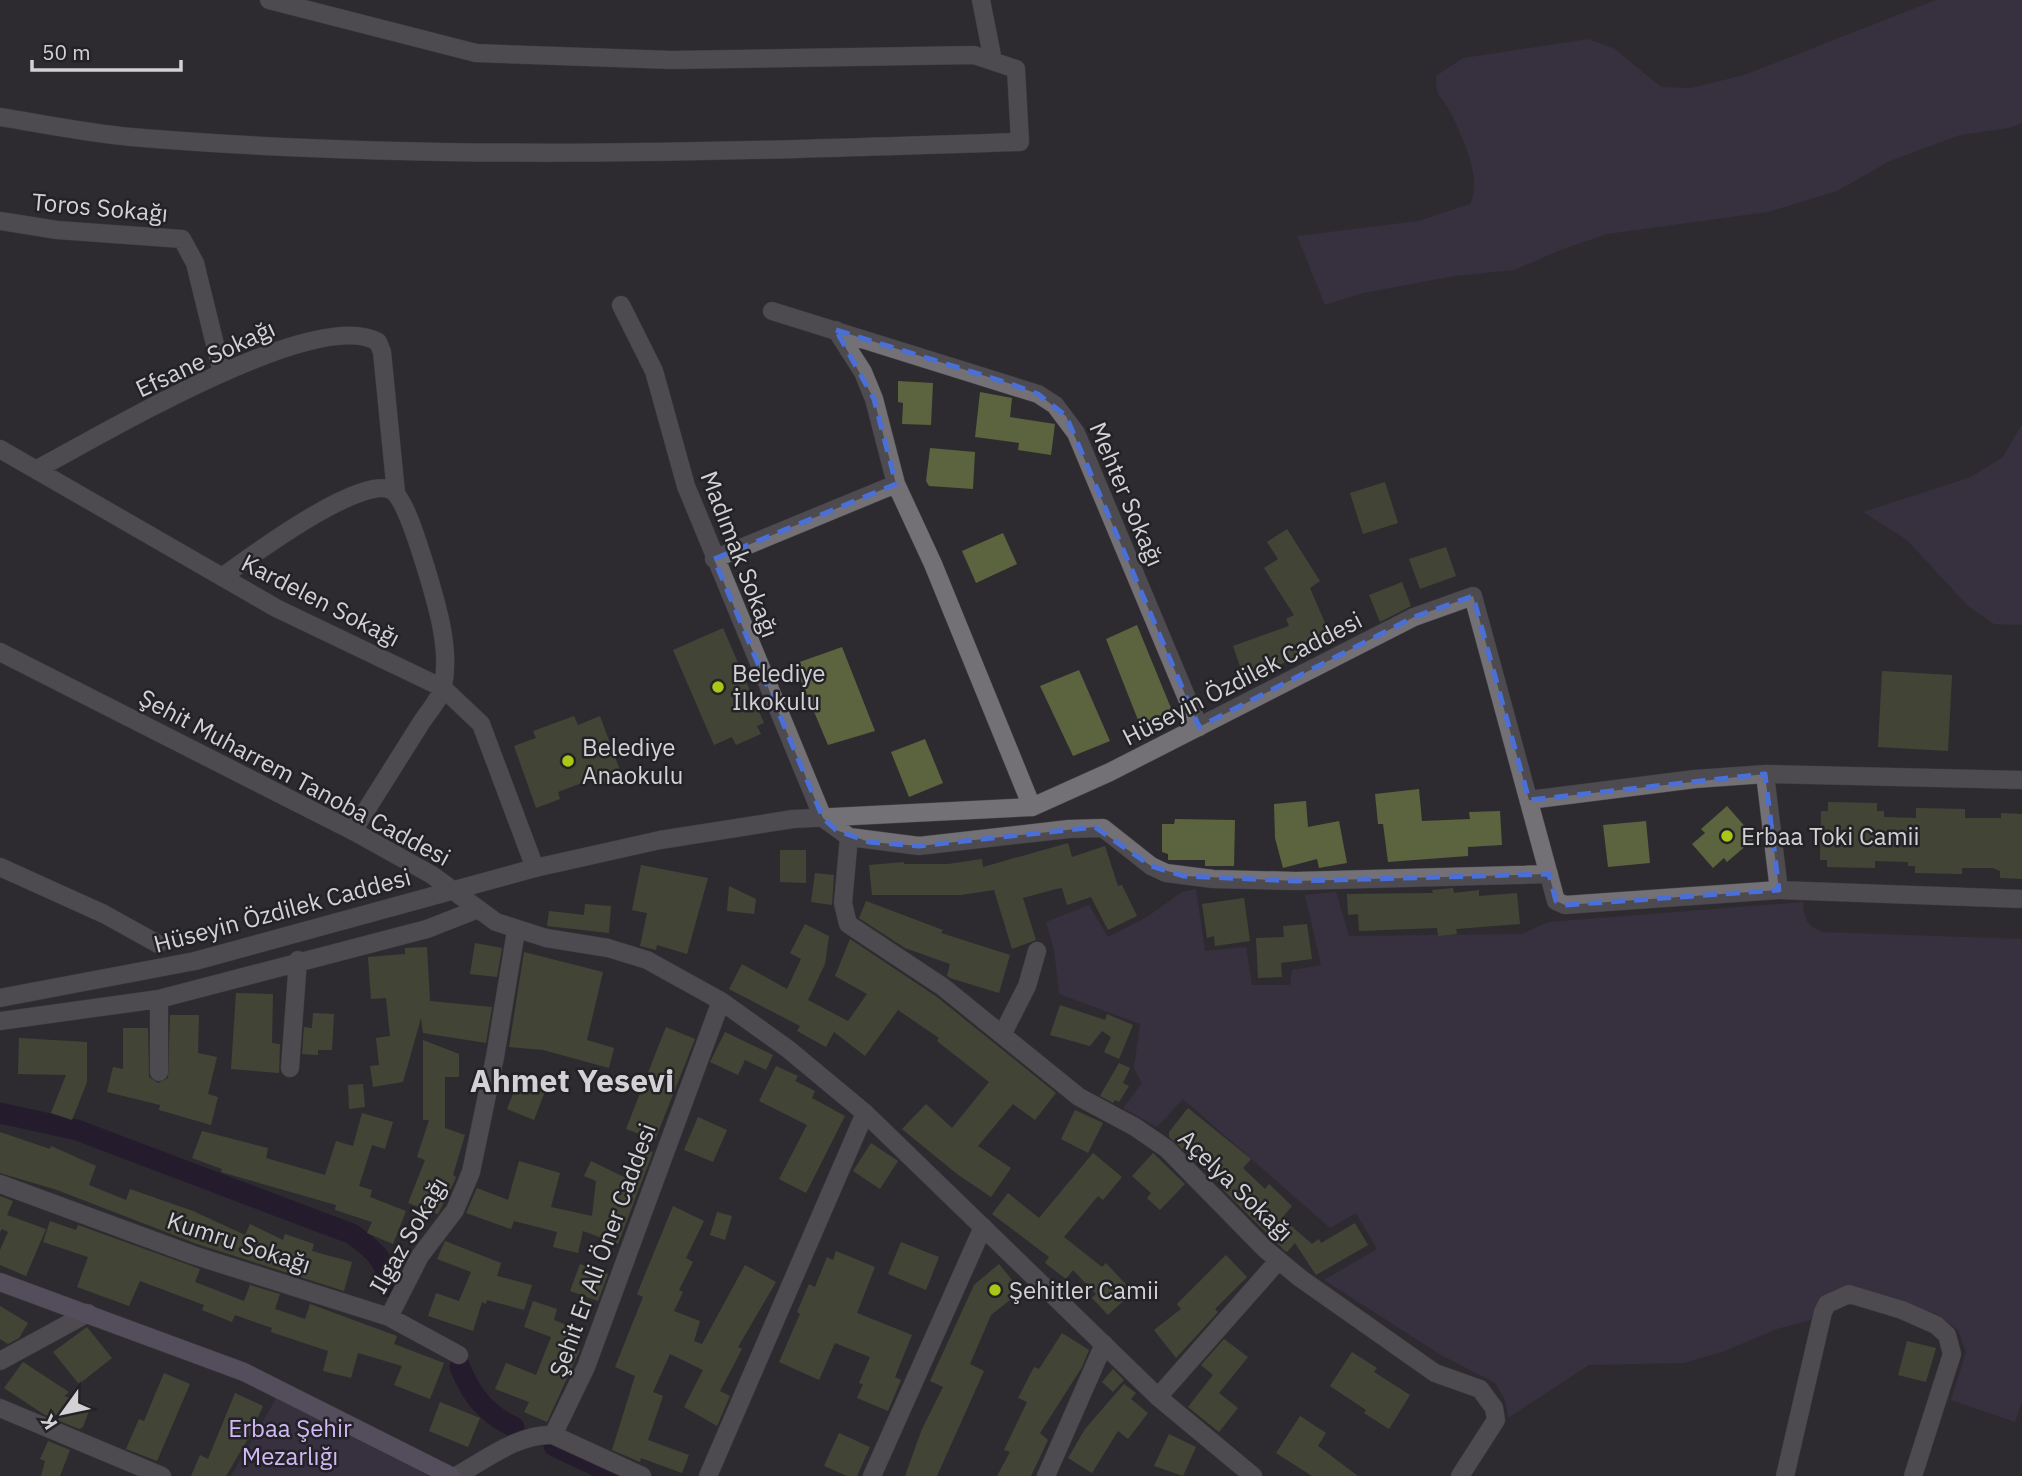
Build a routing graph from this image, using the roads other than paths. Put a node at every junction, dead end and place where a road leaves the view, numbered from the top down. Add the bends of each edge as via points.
1 (269, 0) edge
2 (981, 0) edge
3 (993, 61) junction
4 (0, 117) edge
5 (0, 221) edge
6 (621, 305) dead end
7 (772, 311) dead end
8 (836, 330) junction
9 (222, 373) junction
10 (0, 449) edge
11 (37, 469) junction
12 (896, 484) junction
13 (396, 494) junction
14 (714, 559) junction
15 (222, 578) junction
16 (0, 652) edge
17 (443, 688) junction
18 (1199, 727) junction
19 (1765, 774) junction
20 (2022, 780) edge
21 (1529, 800) junction
22 (1032, 807) junction
23 (823, 818) junction
24 (353, 831) junction
25 (849, 837) junction
26 (0, 867) edge
27 (535, 868) junction
28 (1549, 874) junction
29 (1779, 890) junction
30 (455, 891) junction
31 (2022, 898) edge
32 (478, 909) junction
33 (516, 931) junction
34 (158, 944) dead end
35 (1037, 951) dead end
36 (298, 960) junction
37 (0, 998) edge
38 (159, 999) junction
39 (721, 1001) junction
40 (0, 1021) edge
41 (1002, 1035) junction
42 (290, 1068) dead end
43 (159, 1072) dead end
44 (865, 1113) junction
45 (0, 1184) edge
46 (983, 1227) junction
47 (1278, 1261) junction
48 (0, 1282) edge
49 (88, 1313) junction
50 (389, 1317) junction
51 (1104, 1344) junction
52 (459, 1355) dead end
53 (0, 1361) edge
54 (1158, 1397) junction
55 (0, 1408) edge
56 (553, 1435) junction
57 (135, 1471) edge
58 (162, 1476) edge
59 (453, 1476) edge
60 (642, 1476) edge
61 (708, 1476) edge
62 (872, 1476) edge
63 (1046, 1476) edge
64 (1253, 1476) edge
65 (1460, 1476) edge
66 (1785, 1476) edge
67 (1913, 1476) edge

1 - 3 street via 477,53 672,60 974,55
2 - 3 street
3 - 4 street via 1016,69 1020,142 657,154 395,151 129,137
5 - 9 street, Toros Sokağı via 182,239 195,263
6 - 14 street, Madımak Sokağı via 653,370 686,486
7 - 8 street, Mehter Sokağı
8 - 12 street via 874,399
8 - 18 street, Mehter Sokağı via 1038,394 1066,416
9 - 11 street, Efsane Sokağı
9 - 13 street, Efsane Sokağı via 313,339 359,336 378,342
10 - 11 street, Kardelen Sokağı
11 - 15 street, Kardelen Sokağı
12 - 14 street
12 - 22 street
13 - 15 street via 376,487 358,494 278,537
13 - 17 street via 434,594 444,654
14 - 23 street, Madımak Sokağı
15 - 17 street, Kardelen Sokağı via 309,626
16 - 24 street, Şehit Muharrem Tanoba Caddesi
17 - 24 street
17 - 27 street, Kardelen Sokağı via 481,724
18 - 21 street, Hüseyin Özdilek Caddesi via 1414,617 1474,596
18 - 22 street, Hüseyin Özdilek Caddesi via 1057,799
19 - 20 street
19 - 21 street
19 - 29 street
21 - 28 street, Hüseyin Özdilek Caddesi
22 - 23 street, Hüseyin Özdilek Caddesi
23 - 25 street
23 - 27 street, Hüseyin Özdilek Caddesi via 682,835
24 - 30 street, Şehit Muharrem Tanoba Caddesi
25 - 28 street via 933,846 1095,827 1103,828 1152,866 1184,876 1296,881
25 - 41 street, Açelya Sokağı via 843,903 848,924 943,987
26 - 34 street
27 - 30 street, Hüseyin Özdilek Caddesi
28 - 29 street, Hüseyin Özdilek Caddesi via 1556,901 1565,905
29 - 31 street, Hüseyin Özdilek Caddesi
30 - 32 street, Şehit Muharrem Tanoba Caddesi
30 - 37 street, Hüseyin Özdilek Caddesi via 195,961
32 - 33 street, Şehit Muharrem Tanoba Caddesi
32 - 36 street via 427,929
33 - 39 street, Şehit Muharrem Tanoba Caddesi via 637,956
33 - 50 street, Ilgaz Sokağı via 471,1172 455,1210 420,1256
35 - 41 street via 1027,986
36 - 38 street
36 - 42 street
38 - 40 street
38 - 43 street
39 - 44 street, Şehit Muharrem Tanoba Caddesi
39 - 56 street, Şehit Er Ali Öner Caddesi via 586,1367
41 - 47 street, Açelya Sokağı via 1079,1097 1167,1149
44 - 46 street, Şehit Muharrem Tanoba Caddesi
44 - 61 street
45 - 50 street, Kumru Sokağı via 193,1255
46 - 51 street, Şehit Muharrem Tanoba Caddesi
46 - 62 street
47 - 54 street
47 - 65 street, Açelya Sokağı via 1435,1373 1480,1389 1488,1397 1496,1420
48 - 49 main road
49 - 53 street
49 - 59 main road via 244,1372
50 - 52 street, Kumru Sokağı
51 - 54 street, Şehit Muharrem Tanoba Caddesi
51 - 63 street
54 - 64 street, Şehit Muharrem Tanoba Caddesi
55 - 57 street
56 - 59 street via 523,1440
56 - 60 street
57 - 58 street
66 - 67 street via 1824,1312 1827,1304 1849,1294 1936,1325 1951,1344 1952,1354

